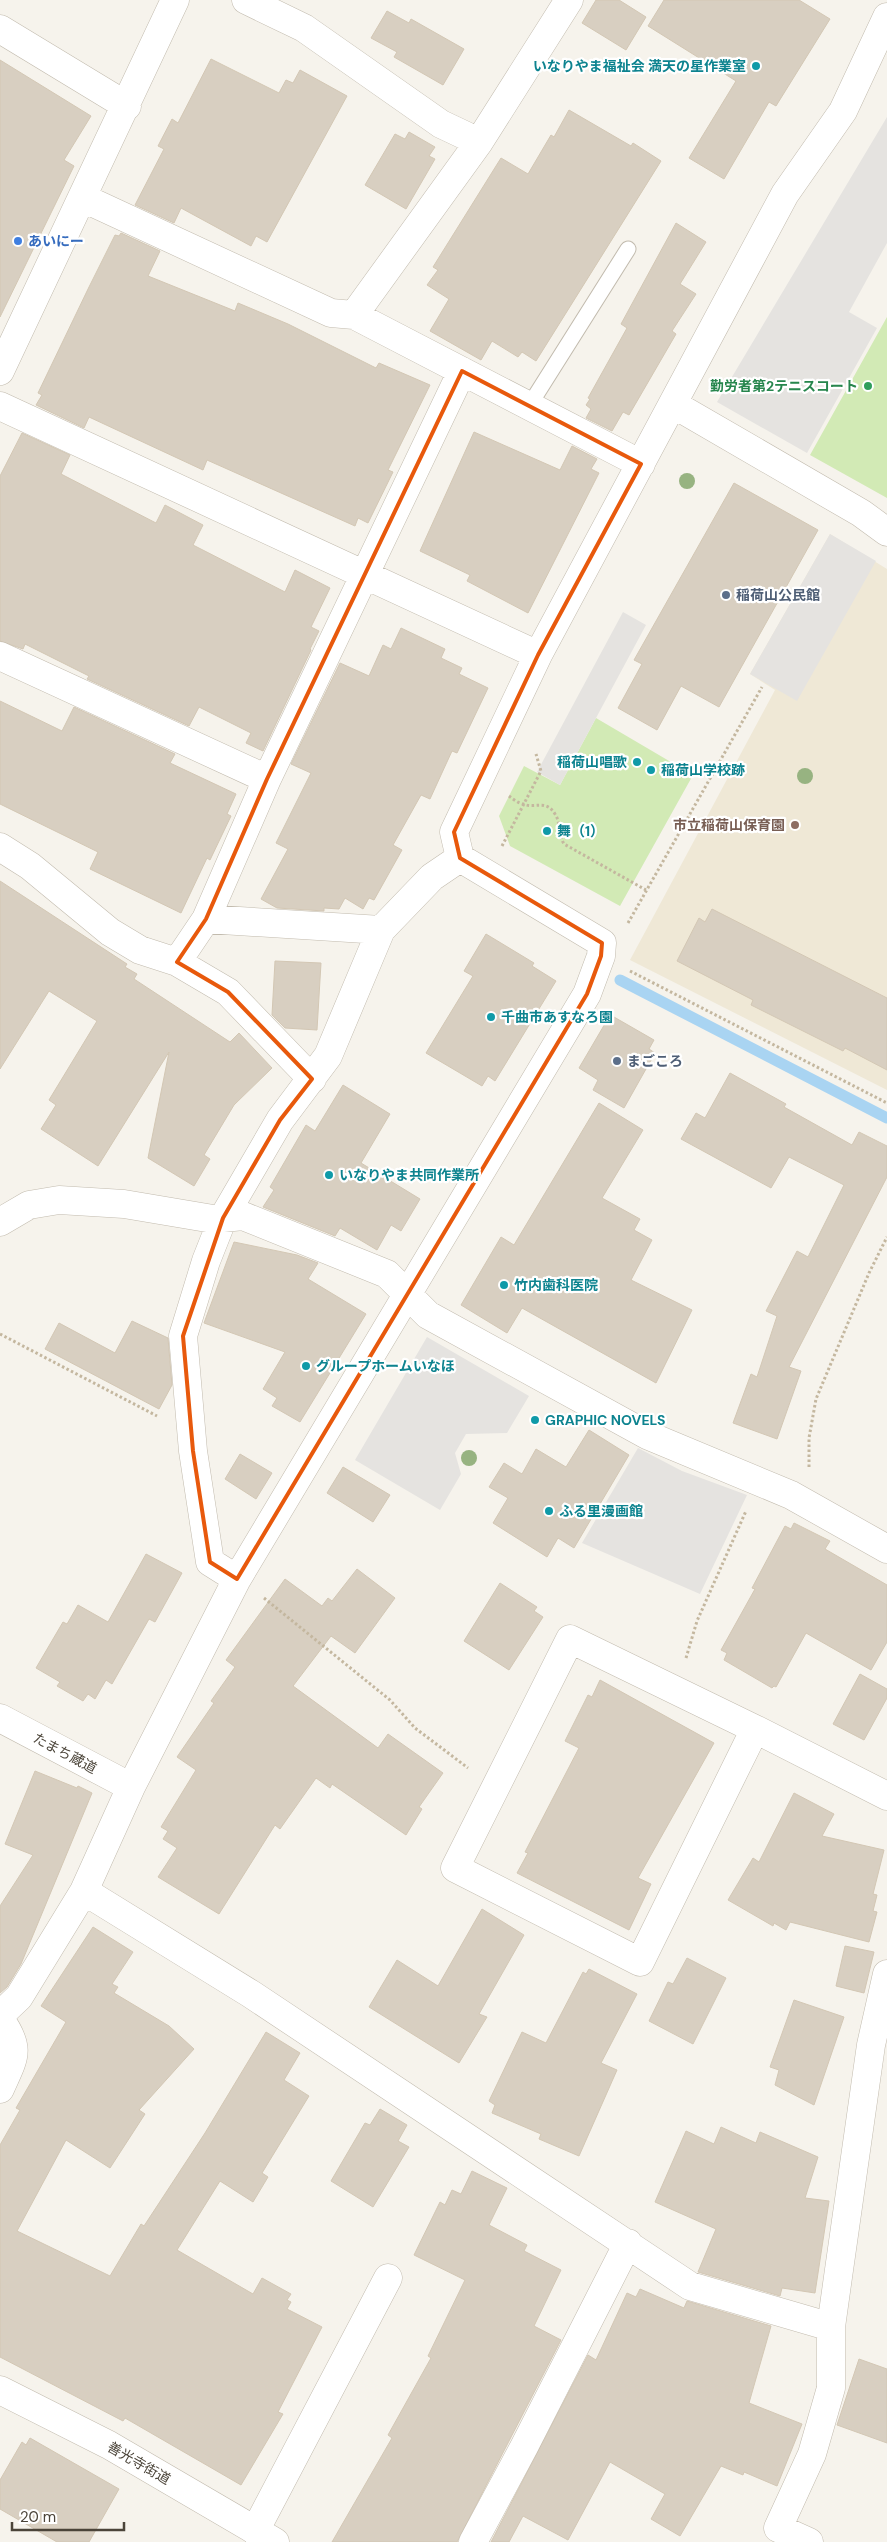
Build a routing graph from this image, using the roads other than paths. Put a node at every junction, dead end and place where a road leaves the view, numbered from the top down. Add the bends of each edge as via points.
1 (174, 0) edge
2 (246, 0) edge
3 (569, 0) edge
4 (887, 17) edge
5 (0, 29) edge
6 (127, 106) junction
7 (479, 142) junction
8 (83, 198) junction
9 (628, 249) dead end
10 (354, 315) junction
11 (0, 371) edge
12 (462, 371) junction
13 (673, 404) junction
14 (0, 406) edge
15 (529, 406) junction
16 (641, 464) junction
17 (887, 532) edge
18 (365, 576) junction
19 (538, 655) junction
20 (0, 656) edge
21 (267, 779) junction
22 (0, 847) edge
23 (460, 858) junction
24 (206, 919) junction
25 (381, 930) junction
26 (178, 962) junction
27 (312, 1079) junction
28 (224, 1218) junction
29 (0, 1222) edge
30 (408, 1293) junction
31 (887, 1549) edge
32 (237, 1579) junction
33 (0, 1718) edge
34 (755, 1729) junction
35 (131, 1787) junction
36 (887, 1796) edge
37 (84, 1891) junction
38 (887, 1974) edge
39 (0, 2017) edge
40 (0, 2089) edge
41 (628, 2244) junction
42 (388, 2278) dead end
43 (831, 2327) junction
44 (0, 2390) edge
45 (774, 2535) edge
46 (265, 2536) edge
47 (472, 2542) edge
48 (809, 2542) edge

1 - 6 street
2 - 7 street via 304,28 441,124
3 - 7 street
4 - 13 street via 843,111 785,194
5 - 6 street
6 - 8 street
7 - 10 street
8 - 10 street via 331,313
8 - 11 street
9 - 15 lane
10 - 12 street
12 - 15 street
12 - 18 street
13 - 16 street
13 - 17 street via 861,513
14 - 18 street
15 - 16 street
16 - 19 street
18 - 19 street
18 - 21 street
19 - 23 street via 454,832
20 - 21 street
21 - 24 street
22 - 26 street via 30,866 110,932 140,950
23 - 25 street via 432,877
23 - 30 street via 601,949 587,994
24 - 25 street
24 - 26 street
25 - 27 street via 328,1056
26 - 27 street via 228,992
27 - 28 street via 280,1120
28 - 29 street via 213,1219 124,1204 59,1200 28,1205
28 - 30 street via 243,1216 388,1274
28 - 32 street via 206,1261 183,1336 191,1432 210,1562
30 - 31 street via 428,1315 647,1435 762,1483
30 - 32 street
32 - 35 street
33 - 35 street, たまち蔵道
34 - 34 street via 570,1639 455,1868 640,1962
34 - 36 street
35 - 37 street
37 - 39 street via 19,1996
37 - 41 street via 251,1994
38 - 43 street via 871,2046
39 - 40 street via 13,2037 14,2058
41 - 43 street via 690,2286
41 - 47 street
42 - 46 street
43 - 45 street via 831,2388 812,2454
44 - 46 street, 善光寺街道 via 109,2445
45 - 48 street

